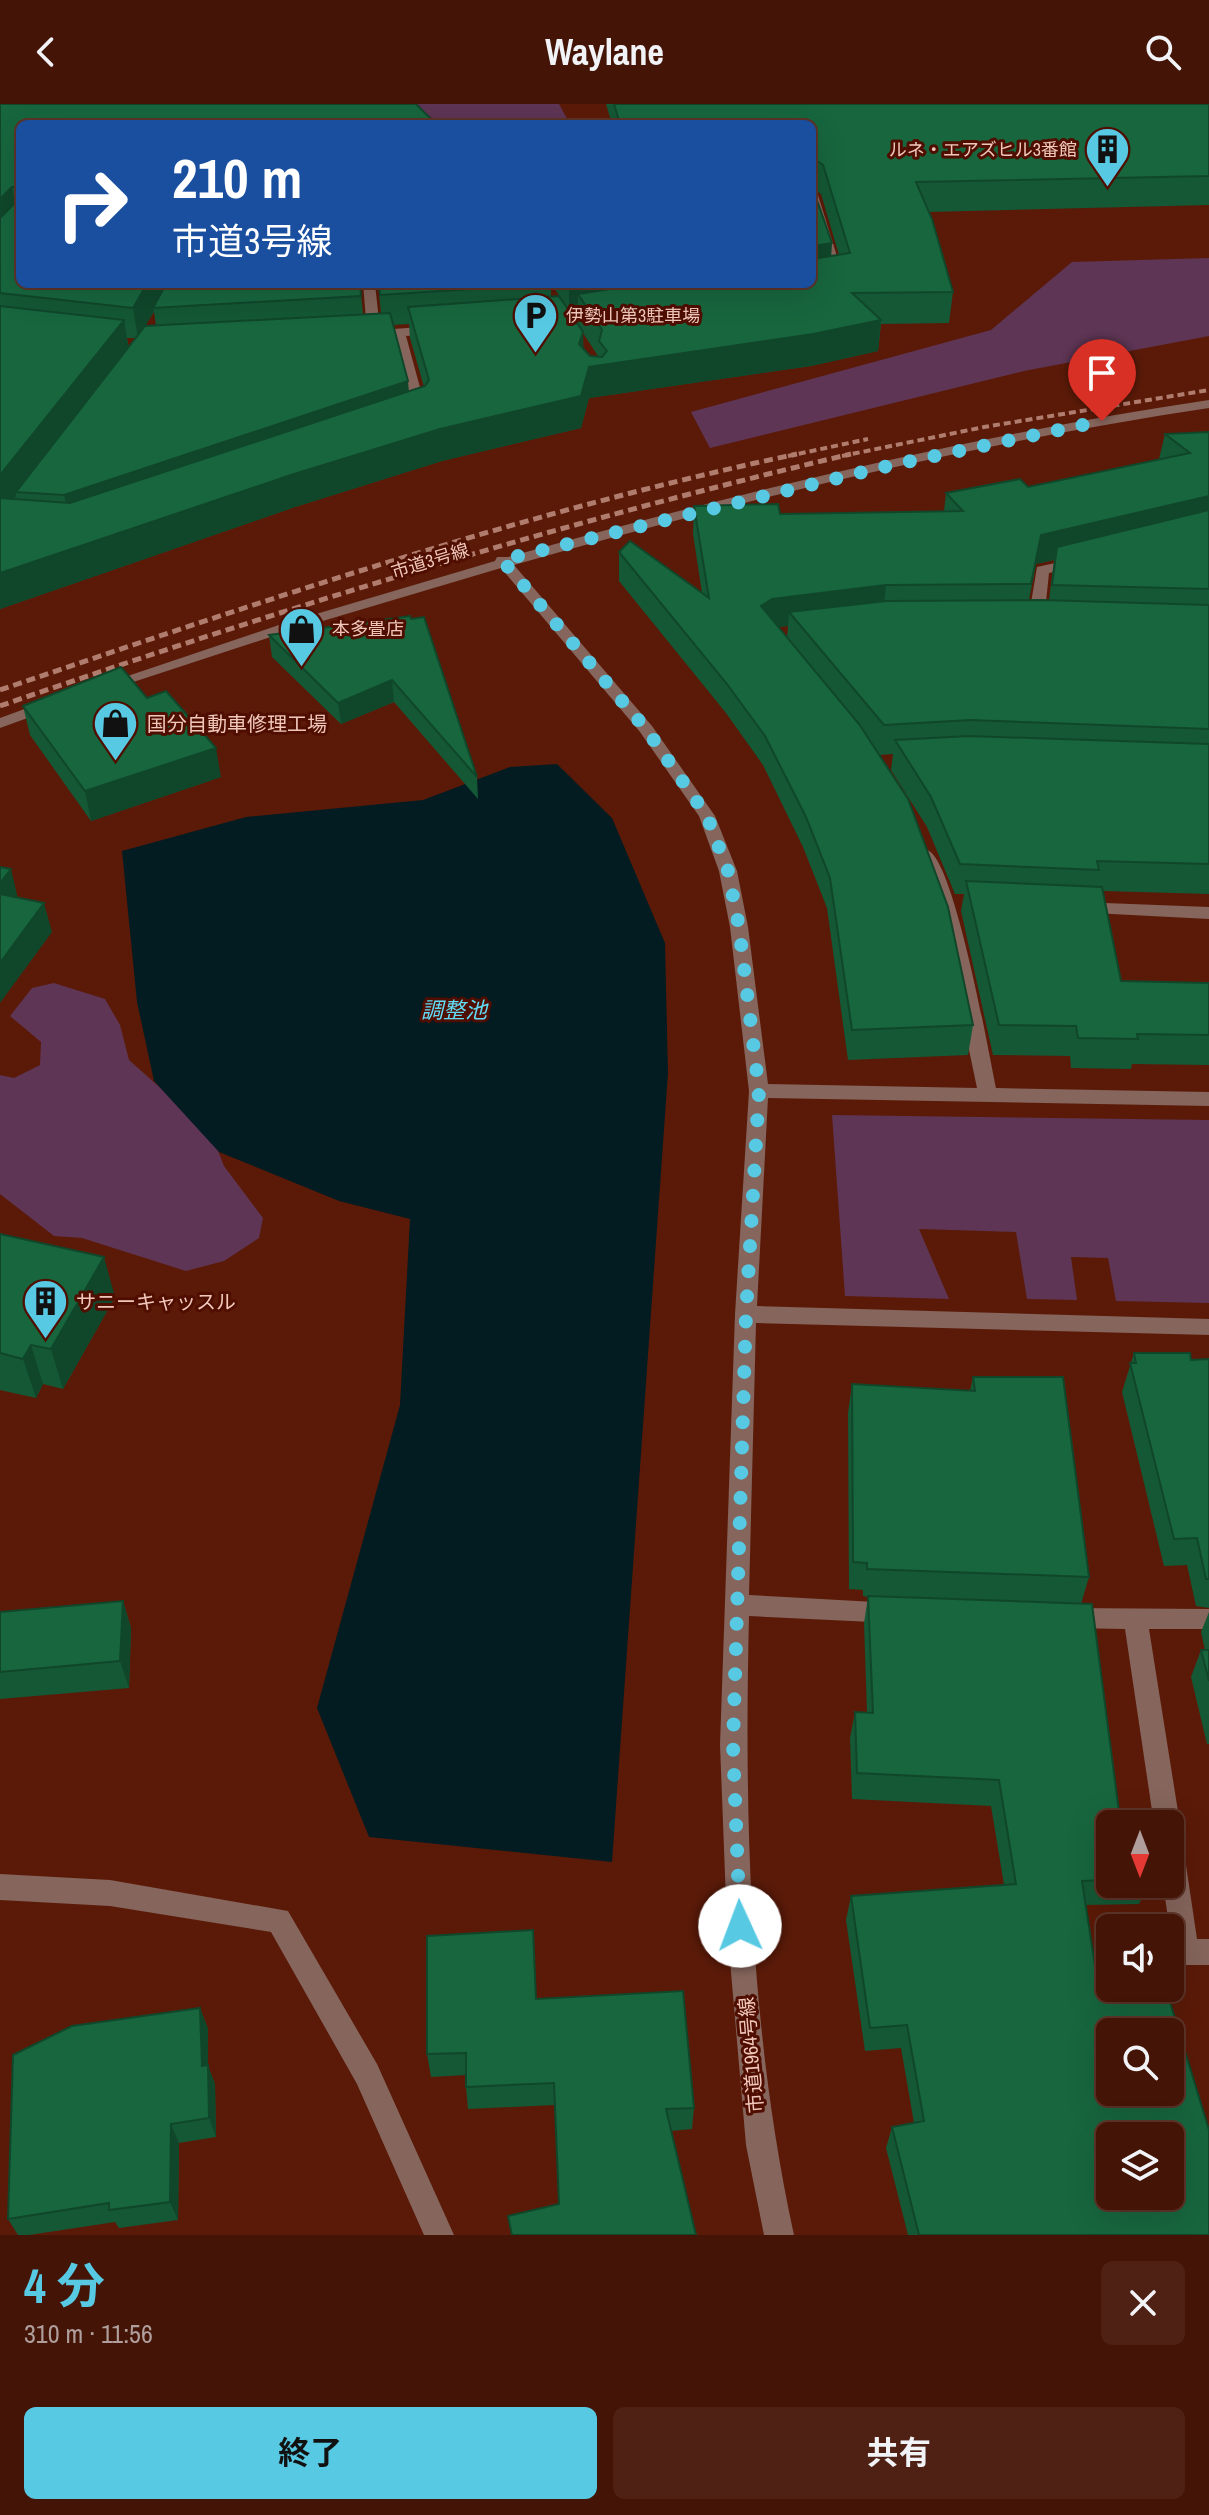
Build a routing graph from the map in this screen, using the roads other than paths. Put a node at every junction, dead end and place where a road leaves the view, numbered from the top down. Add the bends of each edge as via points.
1 (816, 207) edge
2 (816, 283) edge
3 (369, 288) edge
4 (443, 330) edge
5 (399, 332) junction
6 (358, 334) edge
7 (374, 334) junction
8 (1209, 404) edge
9 (406, 417) edge
10 (1100, 557) edge
11 (502, 560) junction
12 (1036, 621) edge
13 (96, 689) edge
14 (68, 699) edge
15 (0, 723) edge
16 (922, 844) edge
17 (1055, 907) edge
18 (1209, 913) edge
19 (759, 1091) junction
20 (988, 1094) junction
21 (1209, 1099) edge
22 (746, 1314) junction
23 (1209, 1327) edge
24 (737, 1605) junction
25 (917, 1614) edge
26 (1042, 1617) edge
27 (1209, 1619) edge
28 (1136, 1620) junction
29 (1165, 1810) edge
30 (0, 1887) edge
31 (1184, 1898) edge
32 (1198, 1952) edge
33 (439, 2235) edge
34 (779, 2235) edge

1 - 2 street via 841,279
3 - 7 street
4 - 5 street
5 - 7 street
5 - 9 street via 421,412
6 - 7 street
8 - 11 street, 市道3号線 via 1011,437
10 - 12 street via 1042,570
11 - 13 street, 市道3号線
11 - 19 street, 市道1964号線 via 646,729 707,816 728,871 739,927
14 - 15 street
16 - 20 street via 955,903
17 - 18 street
19 - 20 street
19 - 22 street, 市道1964号線
20 - 21 street
22 - 23 street
22 - 24 street, 市道1964号線
24 - 25 street
24 - 34 street, 市道1964号線 via 733,1745 740,1926 760,2145
26 - 28 street
27 - 28 street
28 - 29 street
30 - 33 street via 110,1893 279,1920 320,1984 402,2142
31 - 32 street

